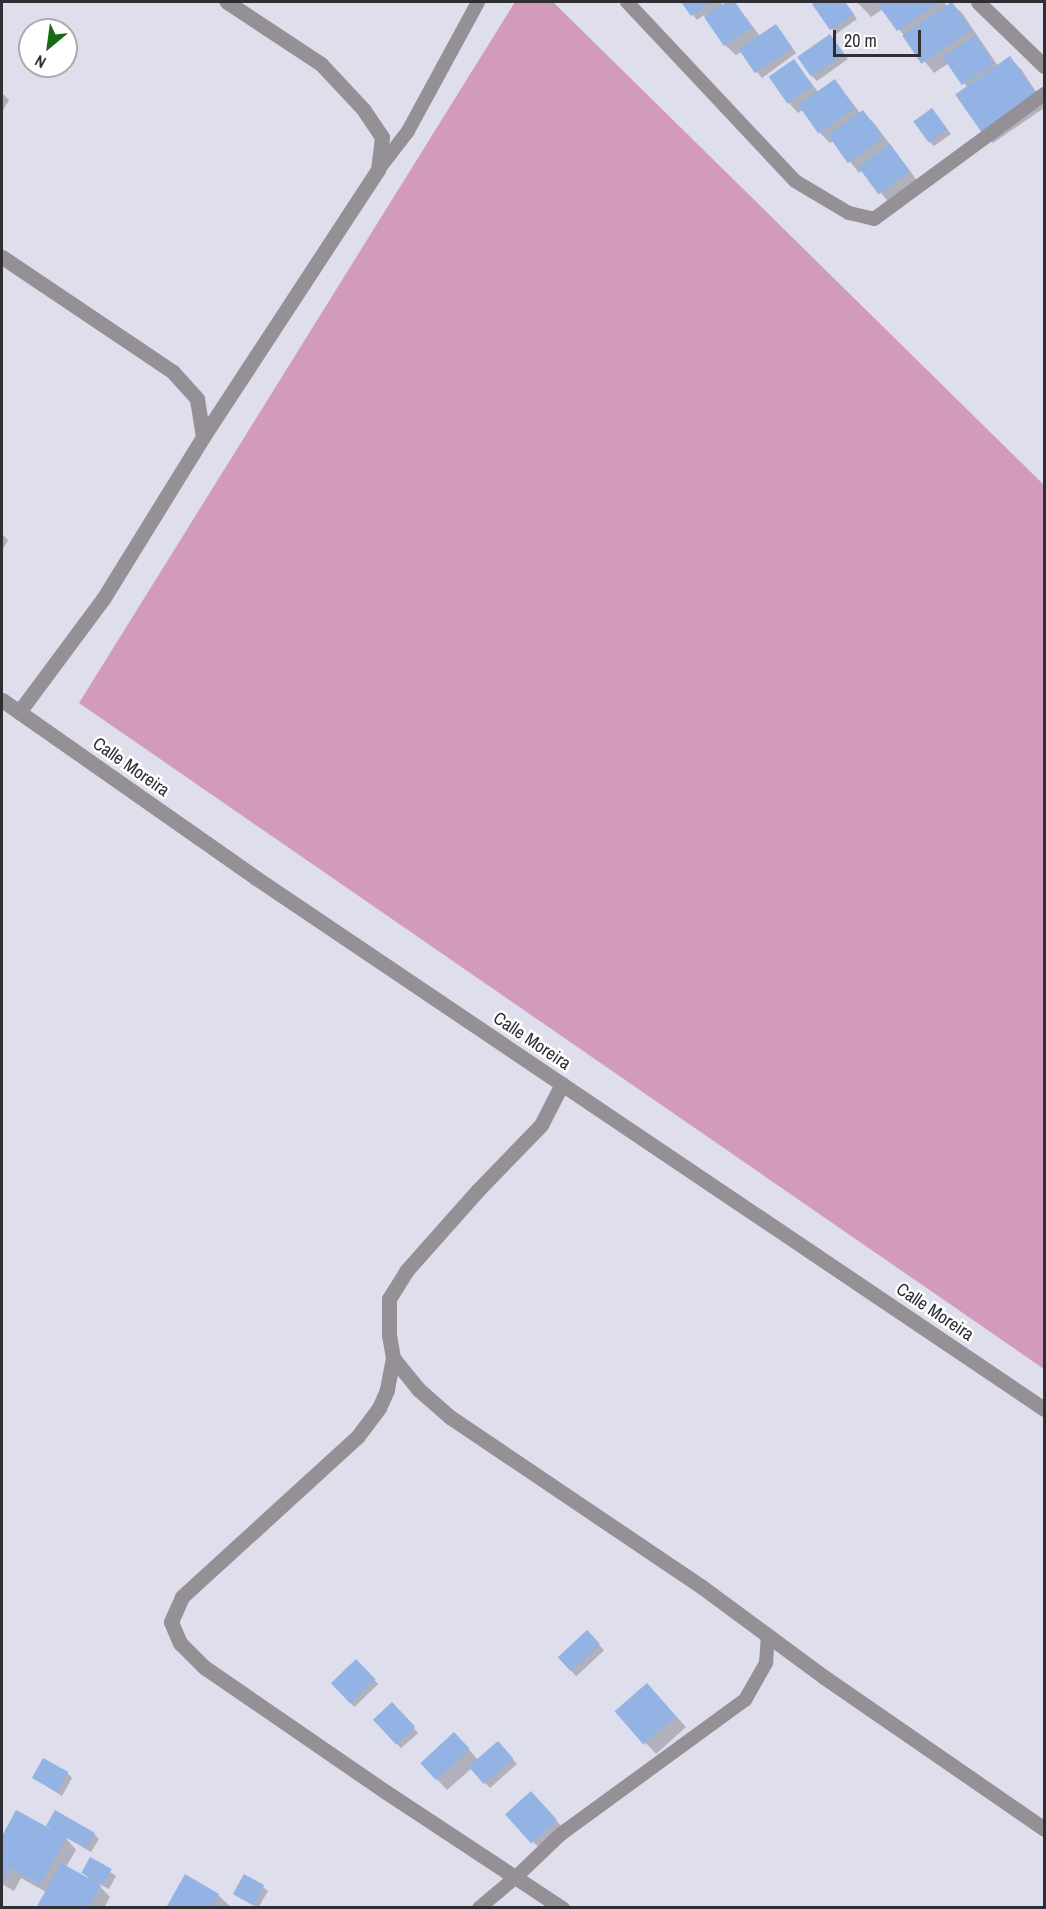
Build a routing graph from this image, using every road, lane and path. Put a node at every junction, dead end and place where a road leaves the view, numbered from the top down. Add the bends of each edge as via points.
1 (227, 2) edge
2 (478, 2) edge
3 (627, 2) edge
4 (978, 2) edge
5 (1044, 66) edge
6 (1044, 94) edge
7 (378, 170) junction
8 (2, 257) edge
9 (203, 437) junction
10 (2, 700) edge
11 (19, 712) junction
12 (562, 1084) junction
13 (393, 1358) junction
14 (1044, 1409) edge
15 (768, 1636) junction
16 (1044, 1828) edge
17 (516, 1877) junction
18 (479, 1908) edge
19 (562, 1908) edge

1 - 7 street via 321,64 364,110 382,137
2 - 7 lane via 408,131
3 - 6 lane via 795,182 849,213 874,219
4 - 5 street
7 - 9 street
8 - 9 street via 173,372 197,399
9 - 11 street via 104,599
10 - 11 street, Calle Moreira
11 - 12 street, Calle Moreira
12 - 13 street via 542,1125 477,1190 407,1270 389,1299
12 - 14 street, Calle Moreira
13 - 15 street via 418,1389 450,1417
13 - 17 street via 379,1408 357,1437 182,1597 171,1622 180,1643 204,1667
15 - 16 street
15 - 17 lane via 766,1663 745,1700 561,1834
17 - 18 lane
17 - 19 street

